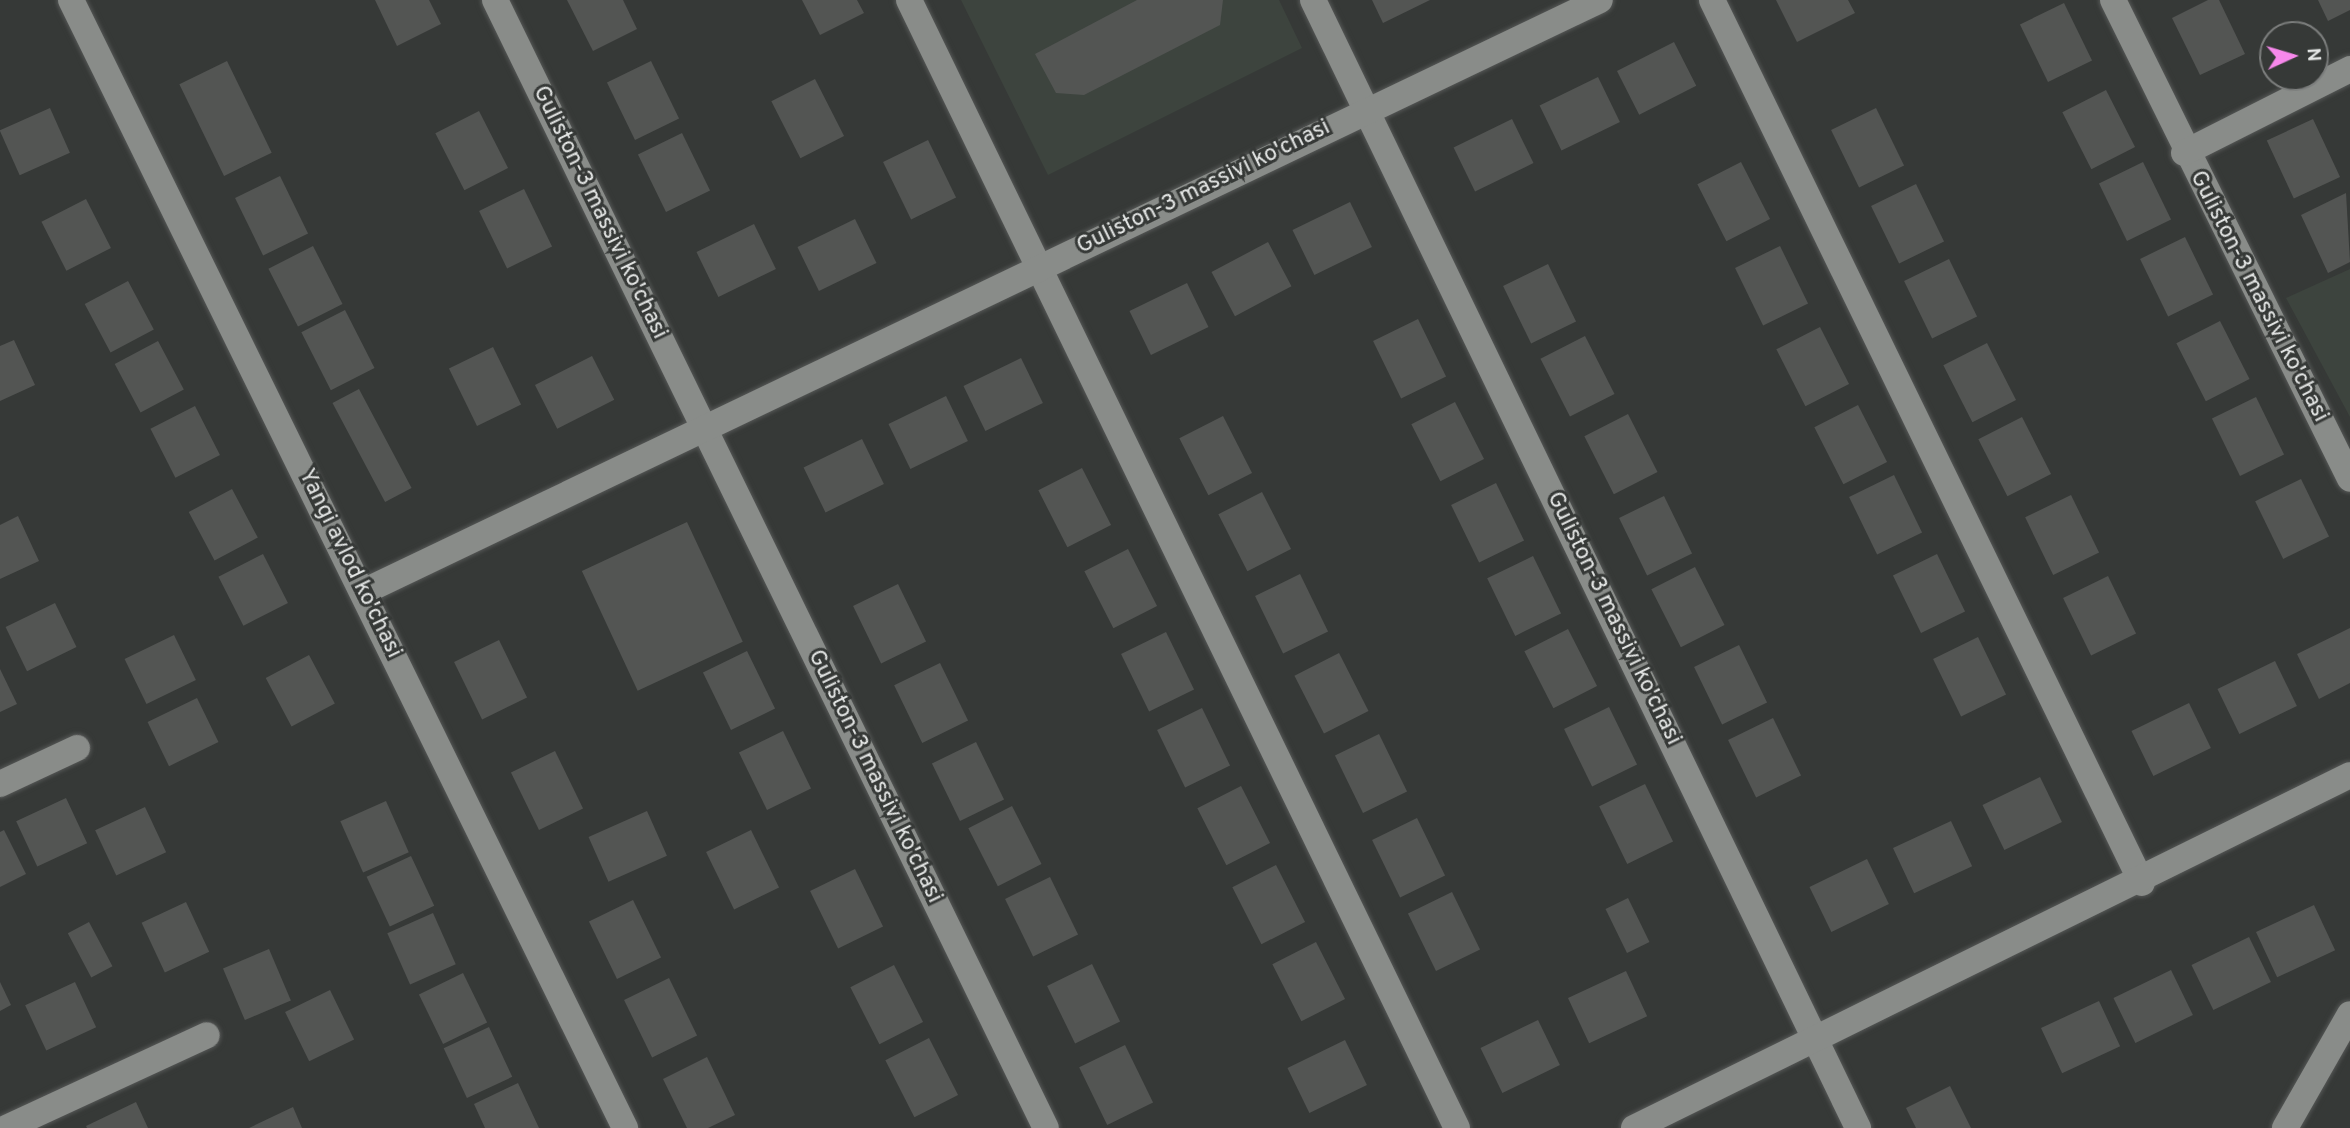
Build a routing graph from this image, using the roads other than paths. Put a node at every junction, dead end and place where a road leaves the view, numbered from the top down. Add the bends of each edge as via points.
1 (71, 0) edge
2 (495, 0) edge
3 (909, 0) edge
4 (1313, 0) edge
5 (1600, 0) edge
6 (1713, 0) edge
7 (2113, 0) edge
8 (2350, 69) edge
9 (1368, 110) junction
10 (2184, 153) junction
11 (1041, 267) junction
12 (703, 426) junction
13 (2350, 479) edge
14 (363, 592) junction
15 (77, 748) dead end
16 (2350, 775) edge
17 (0, 784) edge
18 (2142, 883) junction
19 (2350, 1014) edge
20 (206, 1035) dead end
21 (1815, 1041) junction
22 (6, 1128) edge
23 (625, 1128) edge
24 (1046, 1128) edge
25 (1457, 1128) edge
26 (1634, 1128) edge
27 (1858, 1128) edge
28 (2285, 1128) edge

1 - 14 street, Yangi avlod ko'chasi
2 - 12 street, Guliston-3 massivi ko'chasi
3 - 11 street
4 - 9 street, Guliston-3 massivi ko'chasi
5 - 9 street, Guliston-3 massivi ko'chasi
6 - 18 street
7 - 10 street, Guliston-3 massivi ko'chasi
8 - 10 street, Guliston-3 massivi ko'chasi
9 - 11 street, Guliston-3 massivi ko'chasi
9 - 21 street, Guliston-3 massivi ko'chasi
10 - 13 street, Guliston-3 massivi ko'chasi
11 - 12 street, Guliston-3 massivi ko'chasi
11 - 25 street
12 - 14 street, Guliston-3 massivi ko'chasi
12 - 24 street, Guliston-3 massivi ko'chasi
14 - 23 street, Yangi avlod ko'chasi
15 - 17 street
16 - 18 street
18 - 21 street
19 - 28 street
20 - 22 street
21 - 26 street
21 - 27 street, Guliston-3 massivi ko'chasi

